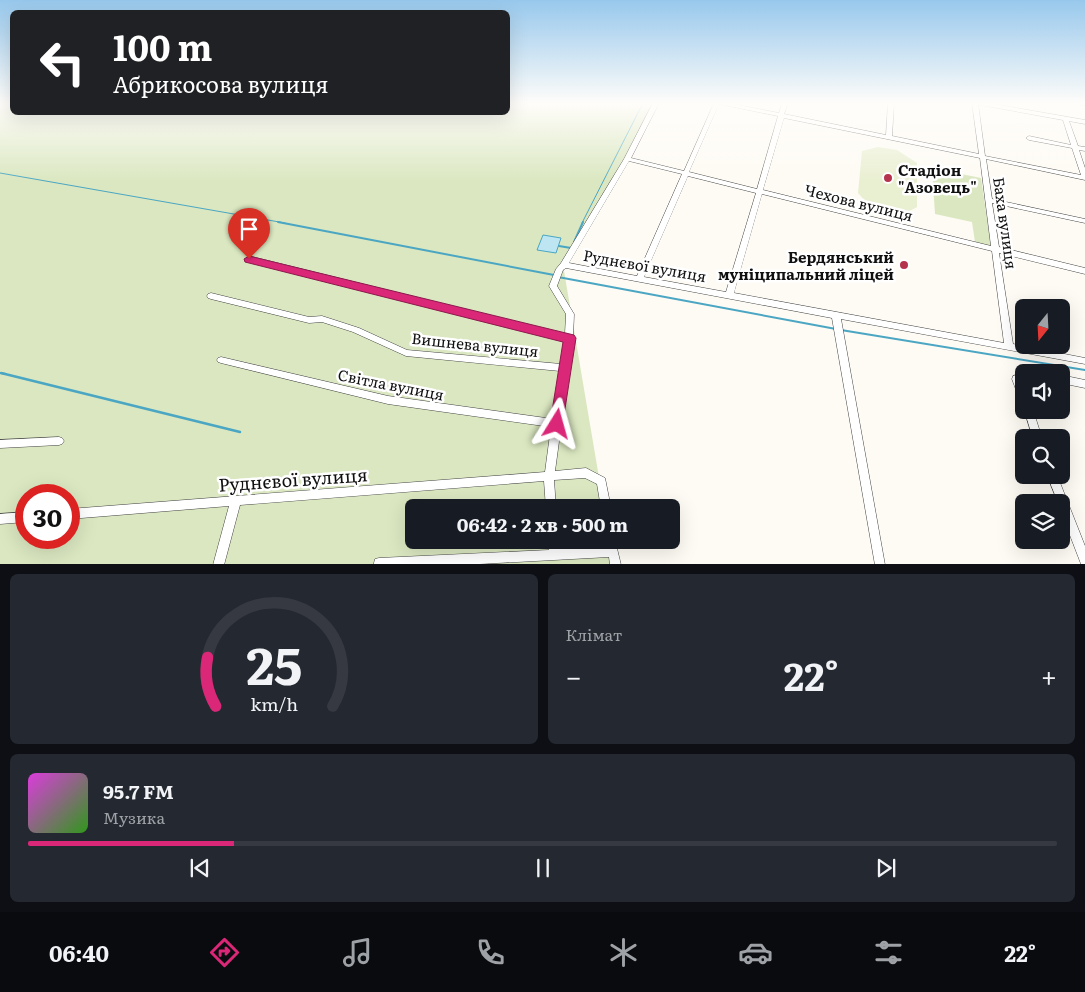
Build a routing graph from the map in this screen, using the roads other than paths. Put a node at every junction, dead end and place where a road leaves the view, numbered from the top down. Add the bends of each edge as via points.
1 (642, 129) edge
2 (705, 129) edge
3 (777, 129) edge
4 (848, 129) edge
5 (889, 129) edge
6 (978, 129) edge
7 (1069, 129) edge
8 (889, 138) junction
9 (1029, 138) dead end
10 (1075, 148) junction
11 (1085, 150) edge
12 (982, 157) junction
13 (627, 159) junction
14 (685, 174) junction
15 (1085, 178) edge
16 (759, 192) junction
17 (988, 200) junction
18 (1085, 221) edge
19 (995, 249) junction
20 (249, 259) dead end
21 (562, 267) junction
22 (1085, 271) edge
23 (639, 279) junction
24 (211, 296) dead end
25 (729, 296) junction
26 (836, 315) junction
27 (570, 338) junction
28 (1009, 347) junction
29 (221, 360) dead end
30 (1085, 361) edge
31 (565, 368) junction
32 (1070, 381) edge
33 (1085, 384) edge
34 (557, 424) junction
35 (59, 441) dead end
36 (0, 444) edge
37 (549, 476) junction
38 (1055, 484) edge
39 (550, 499) edge
40 (605, 499) edge
41 (236, 501) junction
42 (80, 513) edge
43 (15, 518) edge
44 (0, 519) edge
45 (554, 549) edge
46 (612, 549) edge
47 (612, 552) junction
48 (554, 553) junction
49 (1085, 560) edge
50 (379, 563) dead end
51 (218, 564) edge
52 (616, 564) edge
53 (880, 564) edge

1 - 13 street
2 - 14 street
3 - 16 street
4 - 8 street
5 - 8 street
6 - 12 street, Баха вулиця
7 - 10 street
8 - 12 street
9 - 10 street
10 - 11 street
10 - 15 street
12 - 15 street
12 - 17 street, Баха вулиця
13 - 14 street, Чехова вулиця
13 - 21 street
14 - 16 street, Чехова вулиця
14 - 23 street
16 - 19 street, Чехова вулиця
16 - 25 street
17 - 18 street
17 - 19 street, Баха вулиця
19 - 22 street, Чехова вулиця
19 - 28 street, Баха вулиця
20 - 27 street
21 - 23 street, Руднєвої вулиця
21 - 27 street via 553,286 570,314
23 - 25 street, Руднєвої вулиця
24 - 31 street, Вишнева вулиця via 309,320 322,319 356,330 406,353
25 - 26 street, Руднєвої вулиця
26 - 28 street, Руднєвої вулиця
26 - 53 street
27 - 31 street
28 - 30 street, Руднєвої вулиця
29 - 34 street, Світла вулиця via 388,400
31 - 34 street
32 - 33 street
34 - 37 street
35 - 36 street
37 - 39 street
37 - 40 street, Руднєвої вулиця via 586,473 602,481
37 - 41 street, Руднєвої вулиця
38 - 49 street
41 - 42 street, Руднєвої вулиця
41 - 51 street
43 - 44 street
45 - 48 street
46 - 47 street
47 - 48 street
47 - 52 street
48 - 50 street

